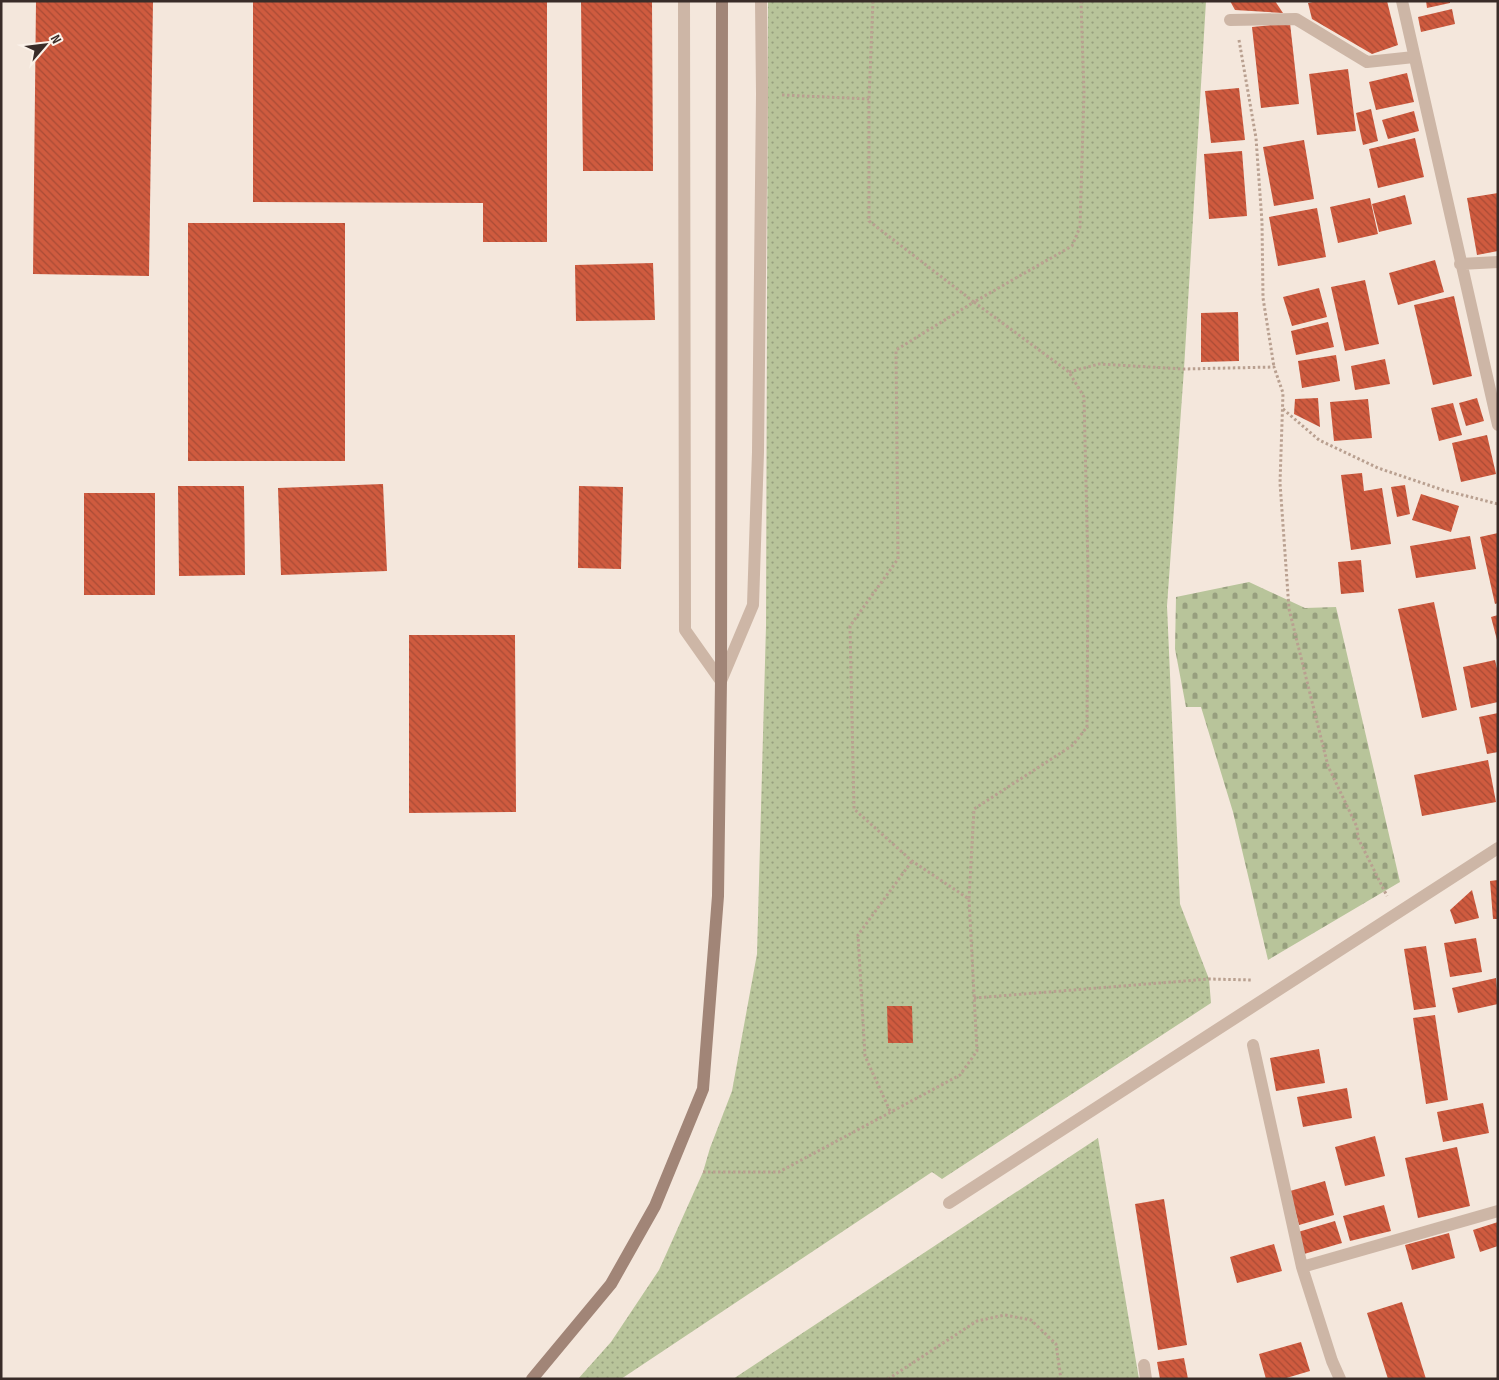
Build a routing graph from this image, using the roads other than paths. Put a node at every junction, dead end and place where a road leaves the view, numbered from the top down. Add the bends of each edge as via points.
1 (684, 1) edge
2 (722, 1) edge
3 (761, 1) edge
4 (1402, 1) edge
5 (1230, 20) road end
6 (1414, 57) junction
7 (1498, 262) edge
8 (1460, 264) junction
9 (1498, 425) edge
10 (721, 681) junction
11 (1498, 848) edge
12 (1253, 1045) dead end
13 (948, 1203) dead end
14 (1498, 1211) edge
15 (1302, 1267) junction
16 (1144, 1365) dead end
17 (532, 1379) edge
18 (1146, 1379) edge
19 (1340, 1379) edge

1 - 10 street via 685,630
2 - 10 street
3 - 10 street via 758,452 753,605
4 - 6 street
5 - 6 street via 1296,19 1368,62
6 - 8 street
7 - 8 street
8 - 9 street
10 - 17 street via 718,896 703,1089 655,1206 611,1284
11 - 13 street
12 - 15 street
14 - 15 street
15 - 19 street
16 - 18 street

